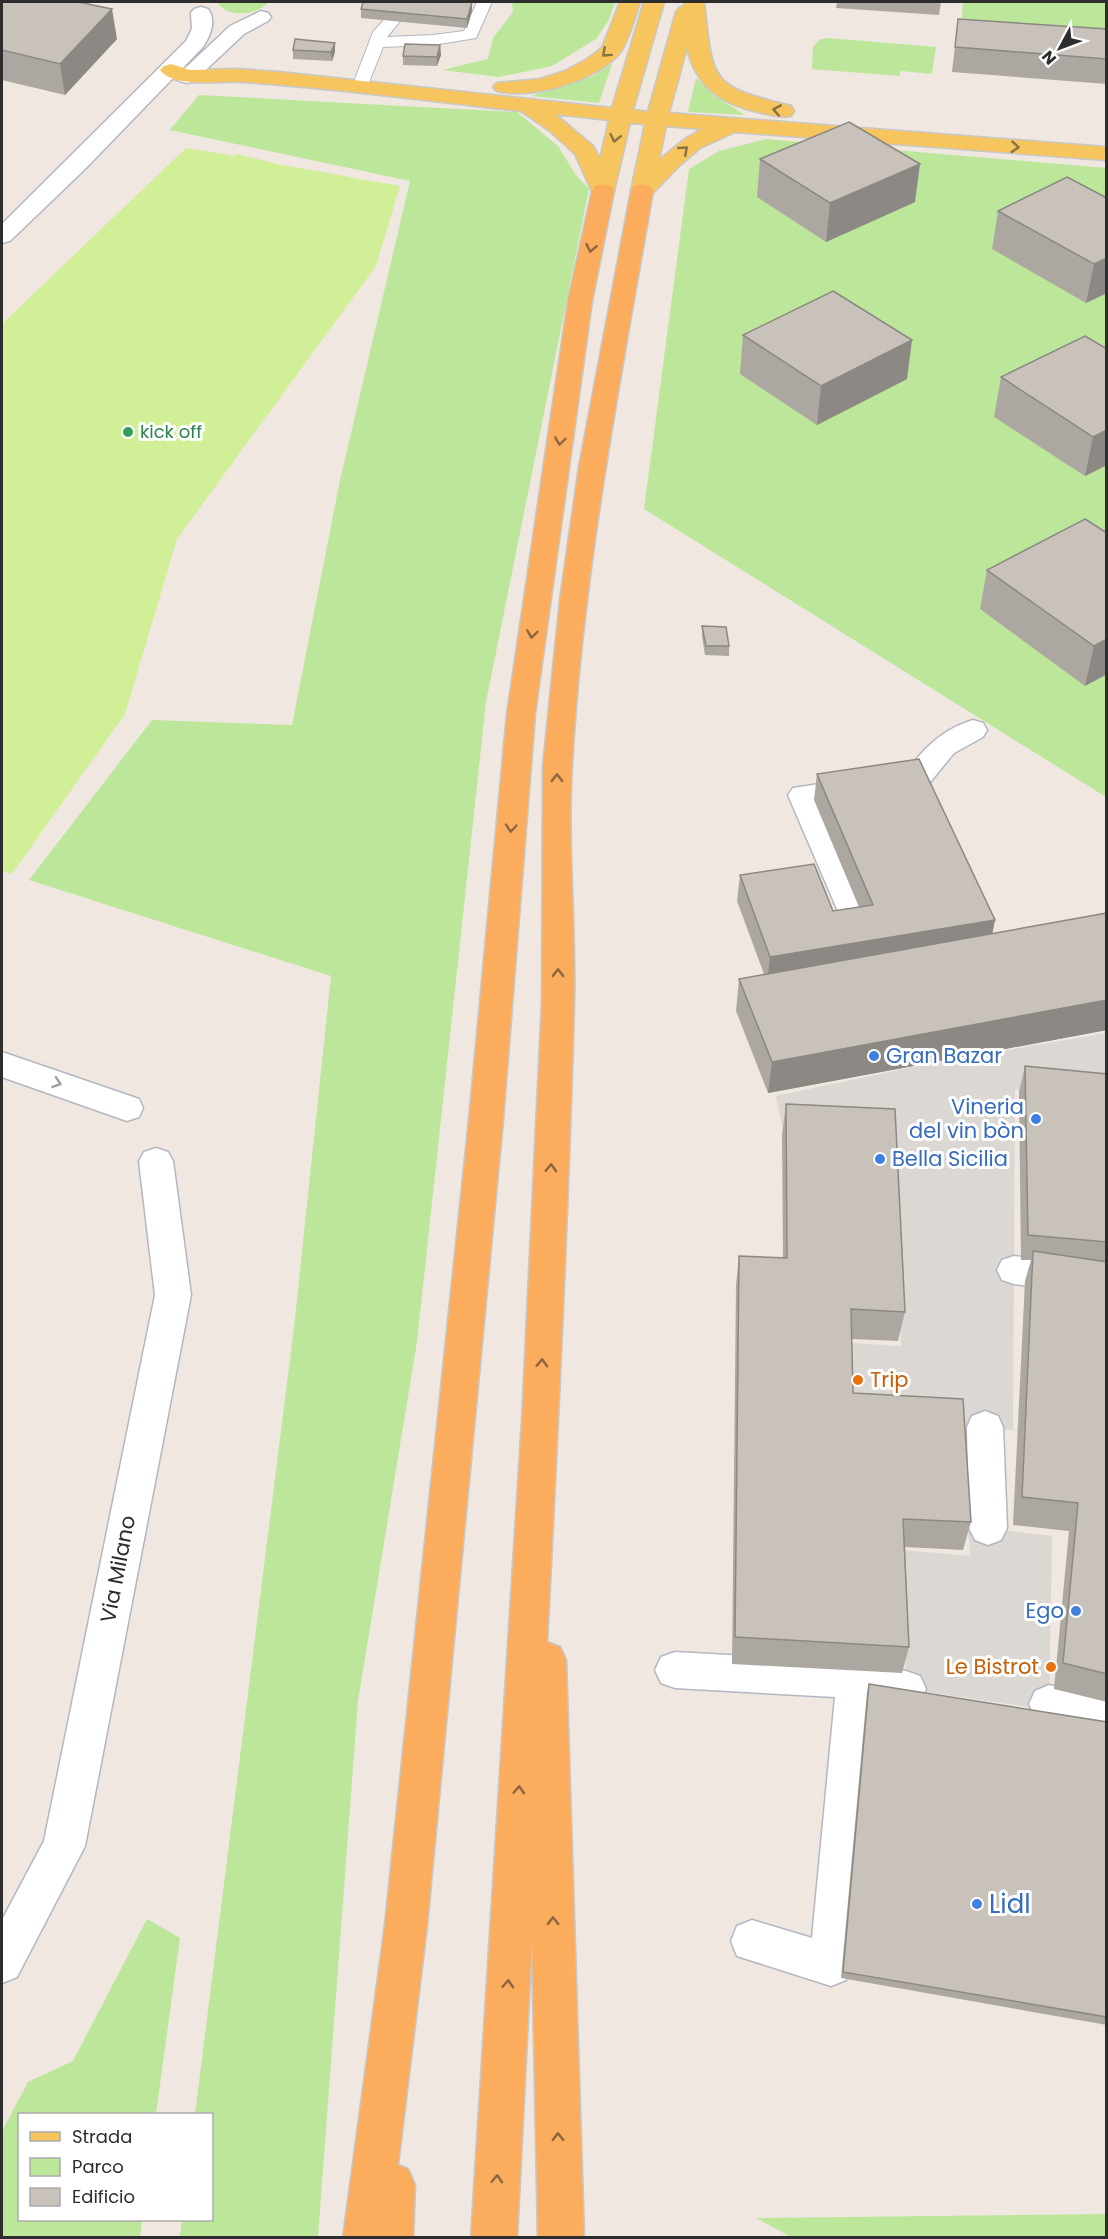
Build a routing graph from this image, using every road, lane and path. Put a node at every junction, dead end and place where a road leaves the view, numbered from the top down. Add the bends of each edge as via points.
1 (408, 2) edge
2 (484, 2) edge
3 (630, 2) edge
4 (654, 2) edge
5 (689, 2) edge
6 (694, 2) edge
7 (198, 7) edge
8 (377, 42) junction
9 (210, 55) junction
10 (180, 73) junction
11 (237, 75) junction
12 (279, 78) junction
13 (363, 79) junction
14 (523, 104) junction
15 (622, 113) junction
16 (657, 118) junction
17 (739, 124) junction
18 (1107, 138) edge
19 (1107, 154) edge
20 (603, 191) junction
21 (642, 191) junction
22 (2, 236) edge
23 (973, 730) dead end
24 (861, 930) edge
25 (2, 1064) edge
26 (127, 1108) dead end
27 (156, 1161) dead end
28 (1014, 1270) dead end
29 (1107, 1282) edge
30 (540, 1421) junction
31 (985, 1427) dead end
32 (988, 1528) dead end
33 (675, 1670) dead end
34 (856, 1680) junction
35 (906, 1689) edge
36 (1049, 1704) dead end
37 (1107, 1716) edge
38 (406, 1925) junction
39 (752, 1941) dead end
40 (2, 1962) edge
41 (366, 2238) edge
42 (390, 2238) edge
43 (494, 2238) edge
44 (561, 2238) edge

1 - 8 lane
2 - 8 lane via 470,35
3 -> 13 main road via 611,51 572,75 542,85 486,87
4 - 15 main road
5 - 16 main road
18 -> 6 main road via 800,114 752,106 723,92 699,64
7 - 9 street via 222,20 235,21 271,12 237,30
7 - 10 street via 202,29
8 - 13 lane
9 - 10 street
9 - 11 main road via 222,71
10 - 11 main road
10 - 22 street
11 - 12 main road
12 - 13 main road
12 - 14 main road
14 - 15 main road
14 - 20 main road via 578,143
15 - 16 main road
15 -> 20 main road
16 - 17 main road
16 - 21 main road
17 -> 19 main road
21 -> 17 main road via 698,139 710,131
20 -> 38 highway via 580,301 521,714 486,1120
30 -> 21 highway via 558,1001 557,766 592,467
23 - 24 street via 944,746 905,787 803,795
25 -> 26 street
27 - 40 street, Via Milano via 171,1303 64,1846
28 - 29 street
43 -> 30 highway
44 -> 30 highway
31 - 32 street
33 - 34 street
34 - 35 street
34 - 39 street via 831,1965
36 - 37 street
38 - 41 highway
38 - 42 highway

